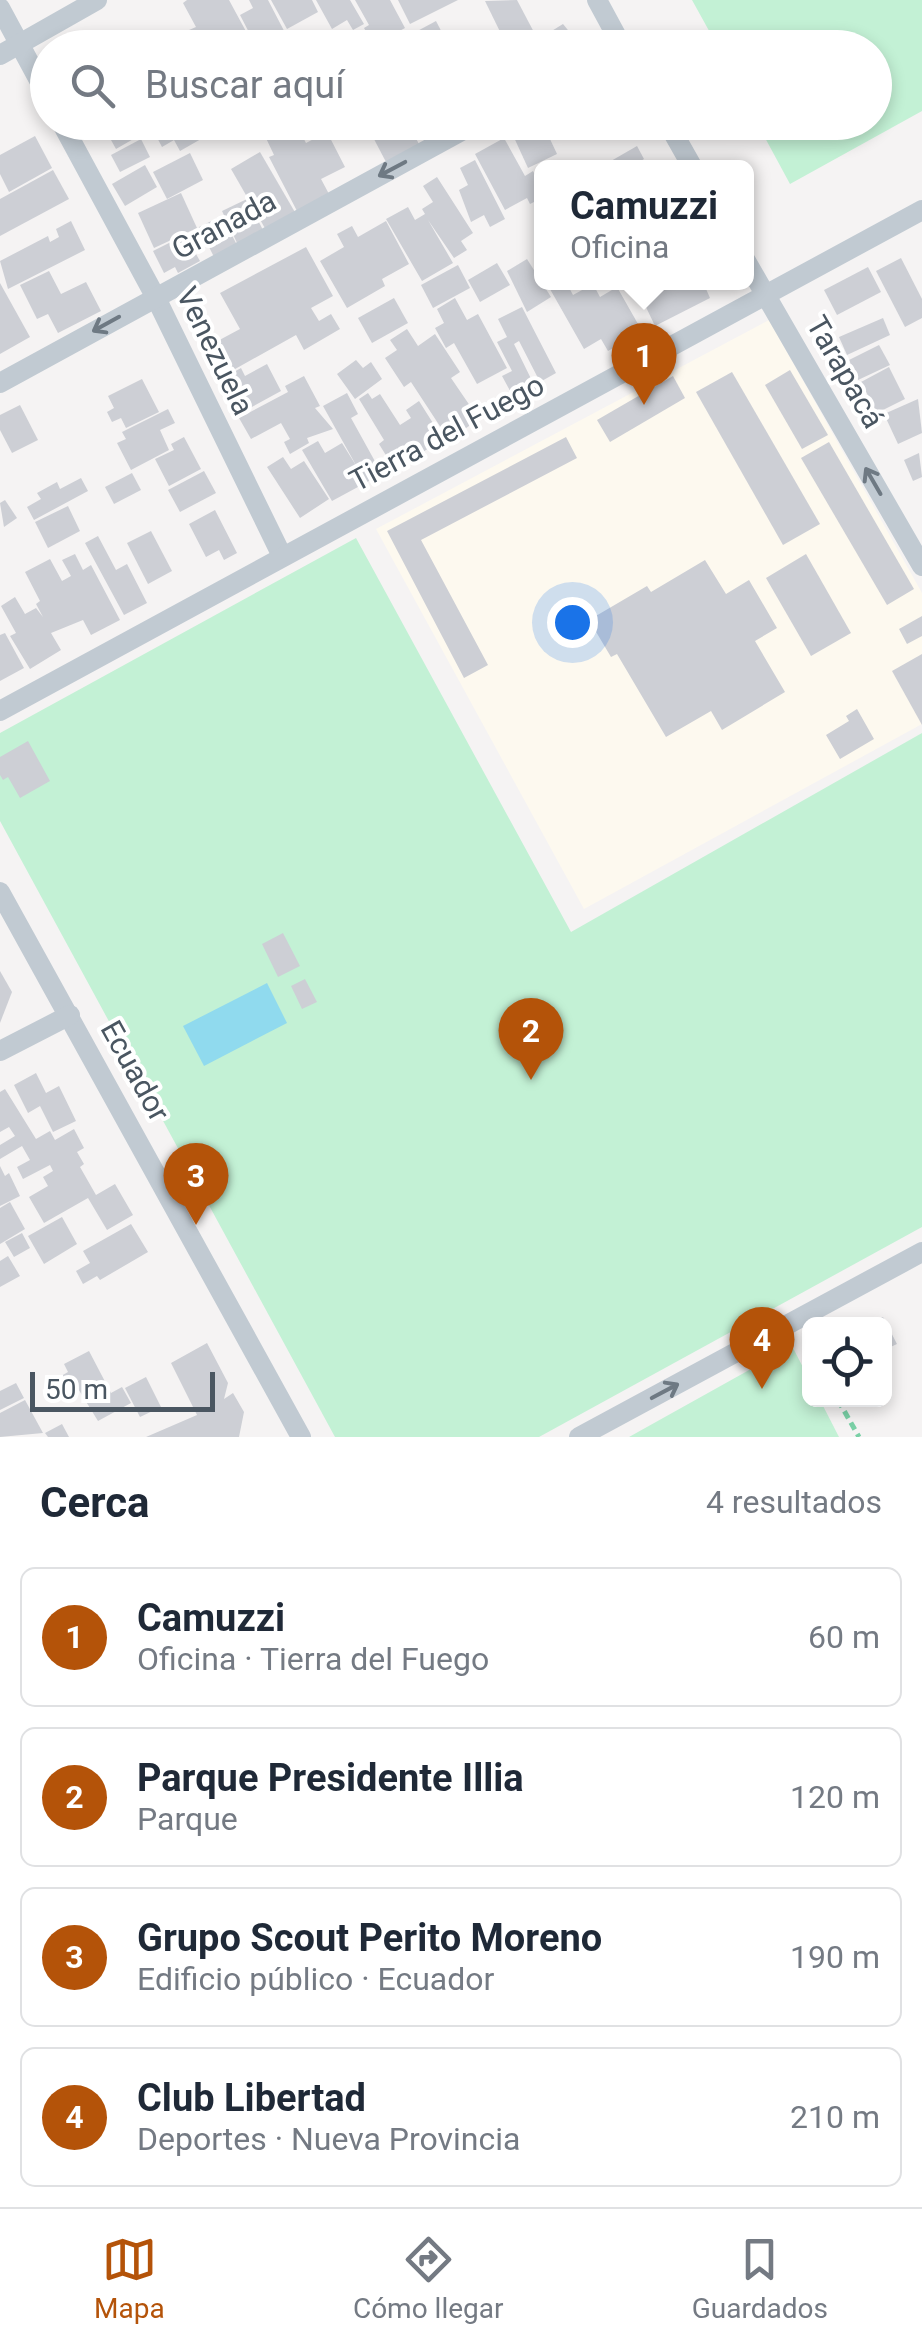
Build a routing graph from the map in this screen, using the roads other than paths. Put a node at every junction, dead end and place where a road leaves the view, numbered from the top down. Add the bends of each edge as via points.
1 (98, 0) edge
2 (597, 0) edge
3 (0, 8) edge
4 (44, 30) edge
5 (612, 30) edge
6 (30, 38) edge
7 (19, 44) junction
8 (0, 54) edge
9 (30, 64) edge
10 (71, 140) edge
11 (444, 140) edge
12 (922, 210) edge
13 (754, 274) edge
14 (154, 296) junction
15 (767, 296) junction
16 (0, 383) edge
17 (282, 556) junction
18 (922, 566) edge
19 (0, 711) edge
20 (0, 892) edge
21 (70, 1015) junction
22 (0, 1051) edge
23 (922, 1252) edge
24 (301, 1437) edge
25 (580, 1437) edge

1 - 4 street
2 - 5 street
3 - 7 street
6 - 7 street
7 - 8 street
7 - 9 street
10 - 14 street, Venezuela
11 -> 14 street, Granada
12 - 15 street, Tierra del Fuego
13 - 15 street, Tarapacá
14 -> 16 street, Granada
14 - 17 street, Venezuela
15 - 17 street, Tierra del Fuego
18 -> 15 street, Tarapacá
17 - 19 street, Tierra del Fuego
20 - 21 street, Ecuador
21 - 22 street
21 - 24 street, Ecuador
25 -> 23 street

